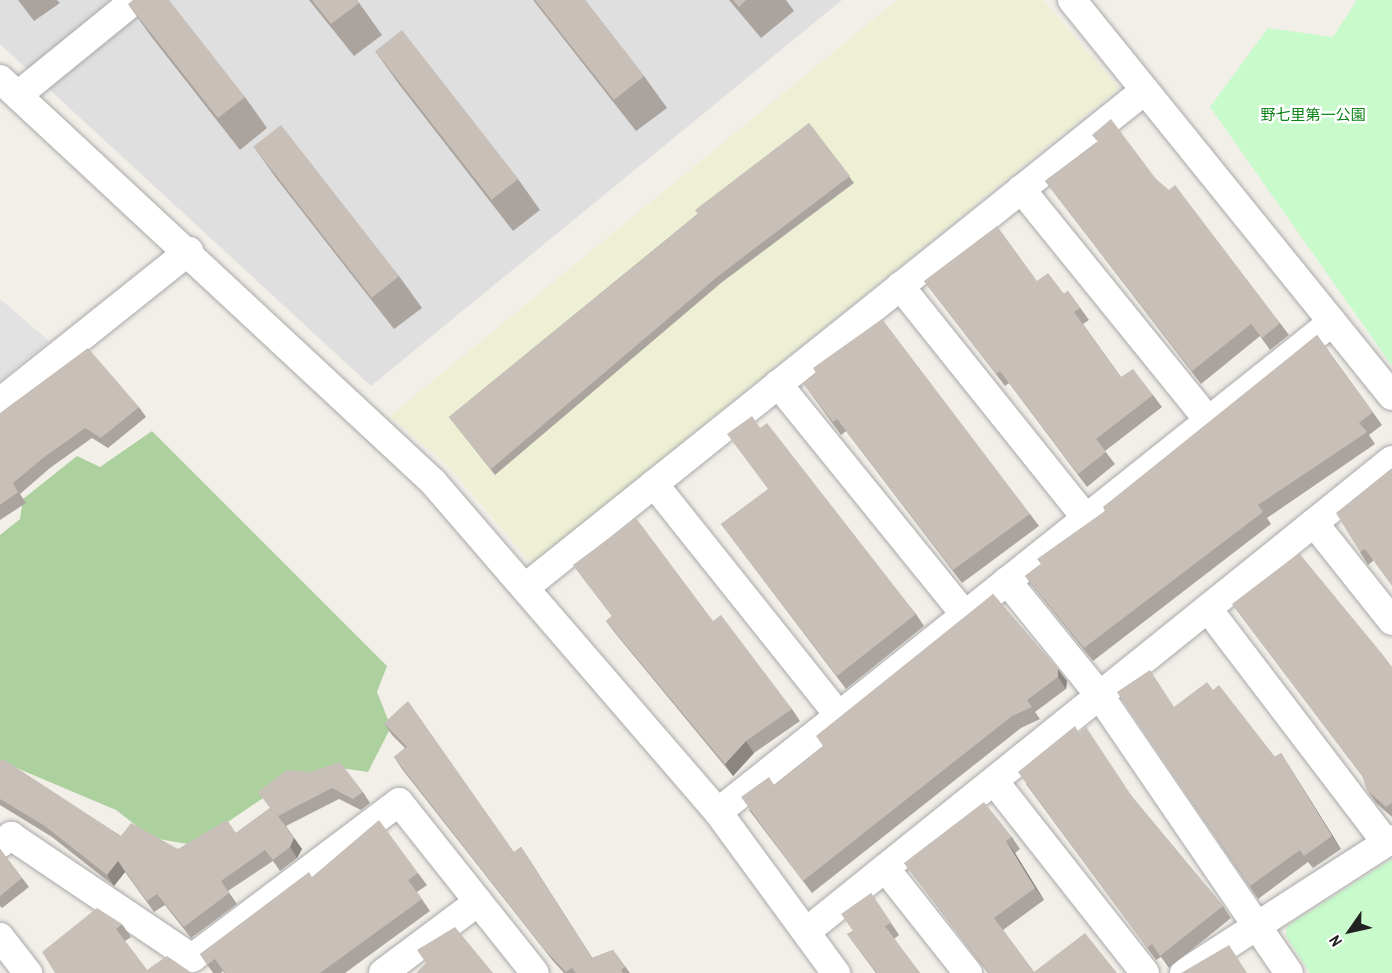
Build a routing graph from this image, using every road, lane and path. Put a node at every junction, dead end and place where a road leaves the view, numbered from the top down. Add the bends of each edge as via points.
1 (135, 0) edge
2 (1072, 0) edge
3 (9, 87) edge
4 (1144, 90) junction
5 (1021, 189) junction
6 (189, 251) junction
7 (900, 286) junction
8 (1332, 322) junction
9 (778, 384) junction
10 (1392, 396) edge
11 (0, 402) edge
12 (1207, 419) junction
13 (1392, 460) edge
14 (654, 484) junction
15 (1086, 518) junction
16 (1314, 523) junction
17 (1007, 582) junction
18 (527, 586) junction
19 (1208, 609) junction
20 (965, 615) junction
21 (1392, 621) edge
22 (1100, 696) junction
23 (839, 716) junction
24 (994, 780) junction
25 (718, 813) junction
26 (1389, 841) edge
27 (0, 844) edge
28 (885, 868) junction
29 (478, 902) junction
30 (1258, 926) junction
31 (807, 931) junction
32 (0, 938) edge
33 (199, 965) edge
34 (28, 973) edge
35 (383, 973) edge
36 (535, 973) edge
37 (836, 973) edge
38 (968, 973) edge
39 (1145, 973) edge
40 (1184, 973) edge
41 (1289, 973) edge

1 - 3 street
2 - 4 street
3 - 6 street
4 - 5 street
4 - 8 street
5 - 7 street
5 - 12 street
6 - 11 street
6 - 18 street via 362,412
7 - 9 street
7 - 15 street
8 - 10 street
8 - 12 street
9 - 14 street
9 - 20 street
12 - 15 street
13 - 16 street
14 - 18 street
14 - 23 street
15 - 17 street
16 - 19 street
16 - 21 street
17 - 20 street
17 - 22 street
18 - 25 street
19 - 22 street
19 - 26 street
20 - 23 street
22 - 24 street
22 - 30 street
23 - 25 street
24 - 28 street
24 - 39 street
25 - 31 street
26 - 30 street
27 - 33 street via 11,836
28 - 31 street
28 - 38 street
29 - 33 street via 399,802
29 - 35 street
29 - 36 street
30 - 40 street
30 - 41 street
31 - 37 street
32 - 34 street

